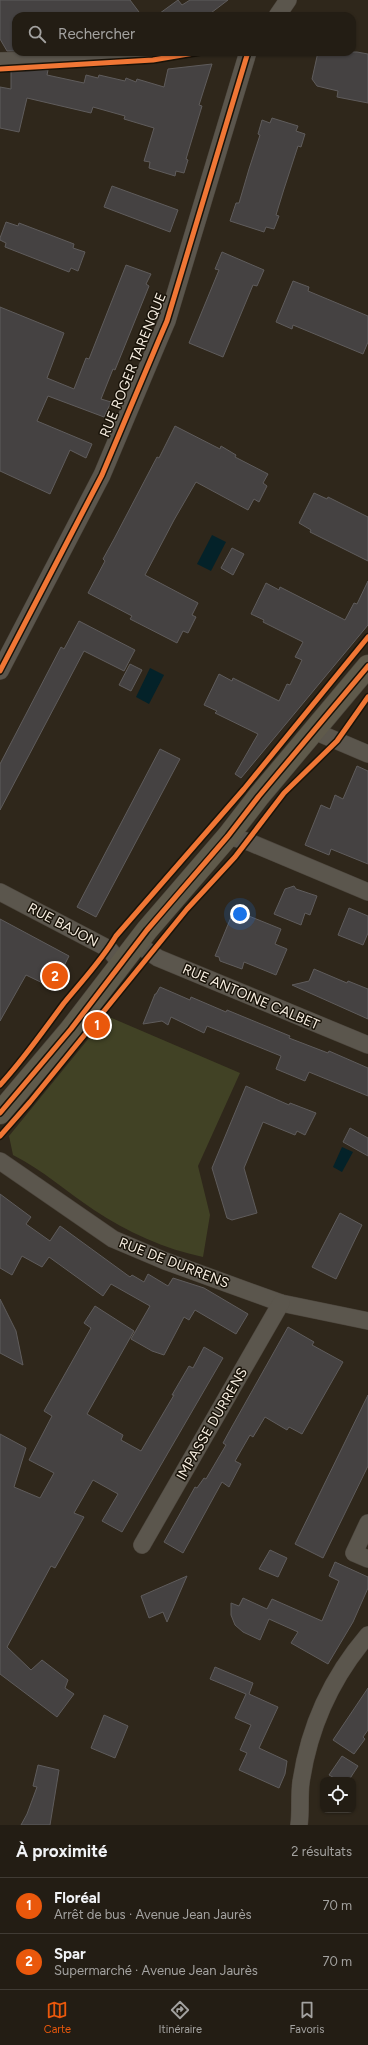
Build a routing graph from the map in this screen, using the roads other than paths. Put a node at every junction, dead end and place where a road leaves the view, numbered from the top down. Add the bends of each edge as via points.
1 (288, 0) edge
2 (280, 12) edge
3 (127, 56) edge
4 (247, 56) edge
5 (0, 61) edge
6 (368, 666) edge
7 (0, 672) edge
8 (314, 731) junction
9 (368, 754) edge
10 (228, 836) junction
11 (0, 892) edge
12 (368, 892) edge
13 (137, 944) junction
14 (122, 965) junction
15 (368, 1046) edge
16 (0, 1113) edge
17 (0, 1161) edge
18 (281, 1303) junction
19 (368, 1321) edge
20 (368, 1523) edge
21 (142, 1545) dead end
22 (368, 1559) edge
23 (368, 1635) edge
24 (299, 1825) edge

1 - 2 street
3 - 5 street
4 - 7 street, RUE ROGER TARENQUE via 158,342 102,474
6 - 8 main road
8 - 9 street
8 - 10 main road
10 - 12 street via 249,842
10 - 13 main road
11 - 14 street, RUE BAJON via 109,949
13 - 14 main road
13 - 15 street, RUE ANTOINE CALBET via 158,958
14 - 16 main road
17 - 18 street, RUE DE DURRENS via 113,1239 165,1262
18 - 19 street, RUE DE DURRENS
18 - 21 street, IMPASSE DURRENS
20 - 22 street via 354,1553
23 - 24 street via 352,1654 323,1704 314,1726 301,1782

